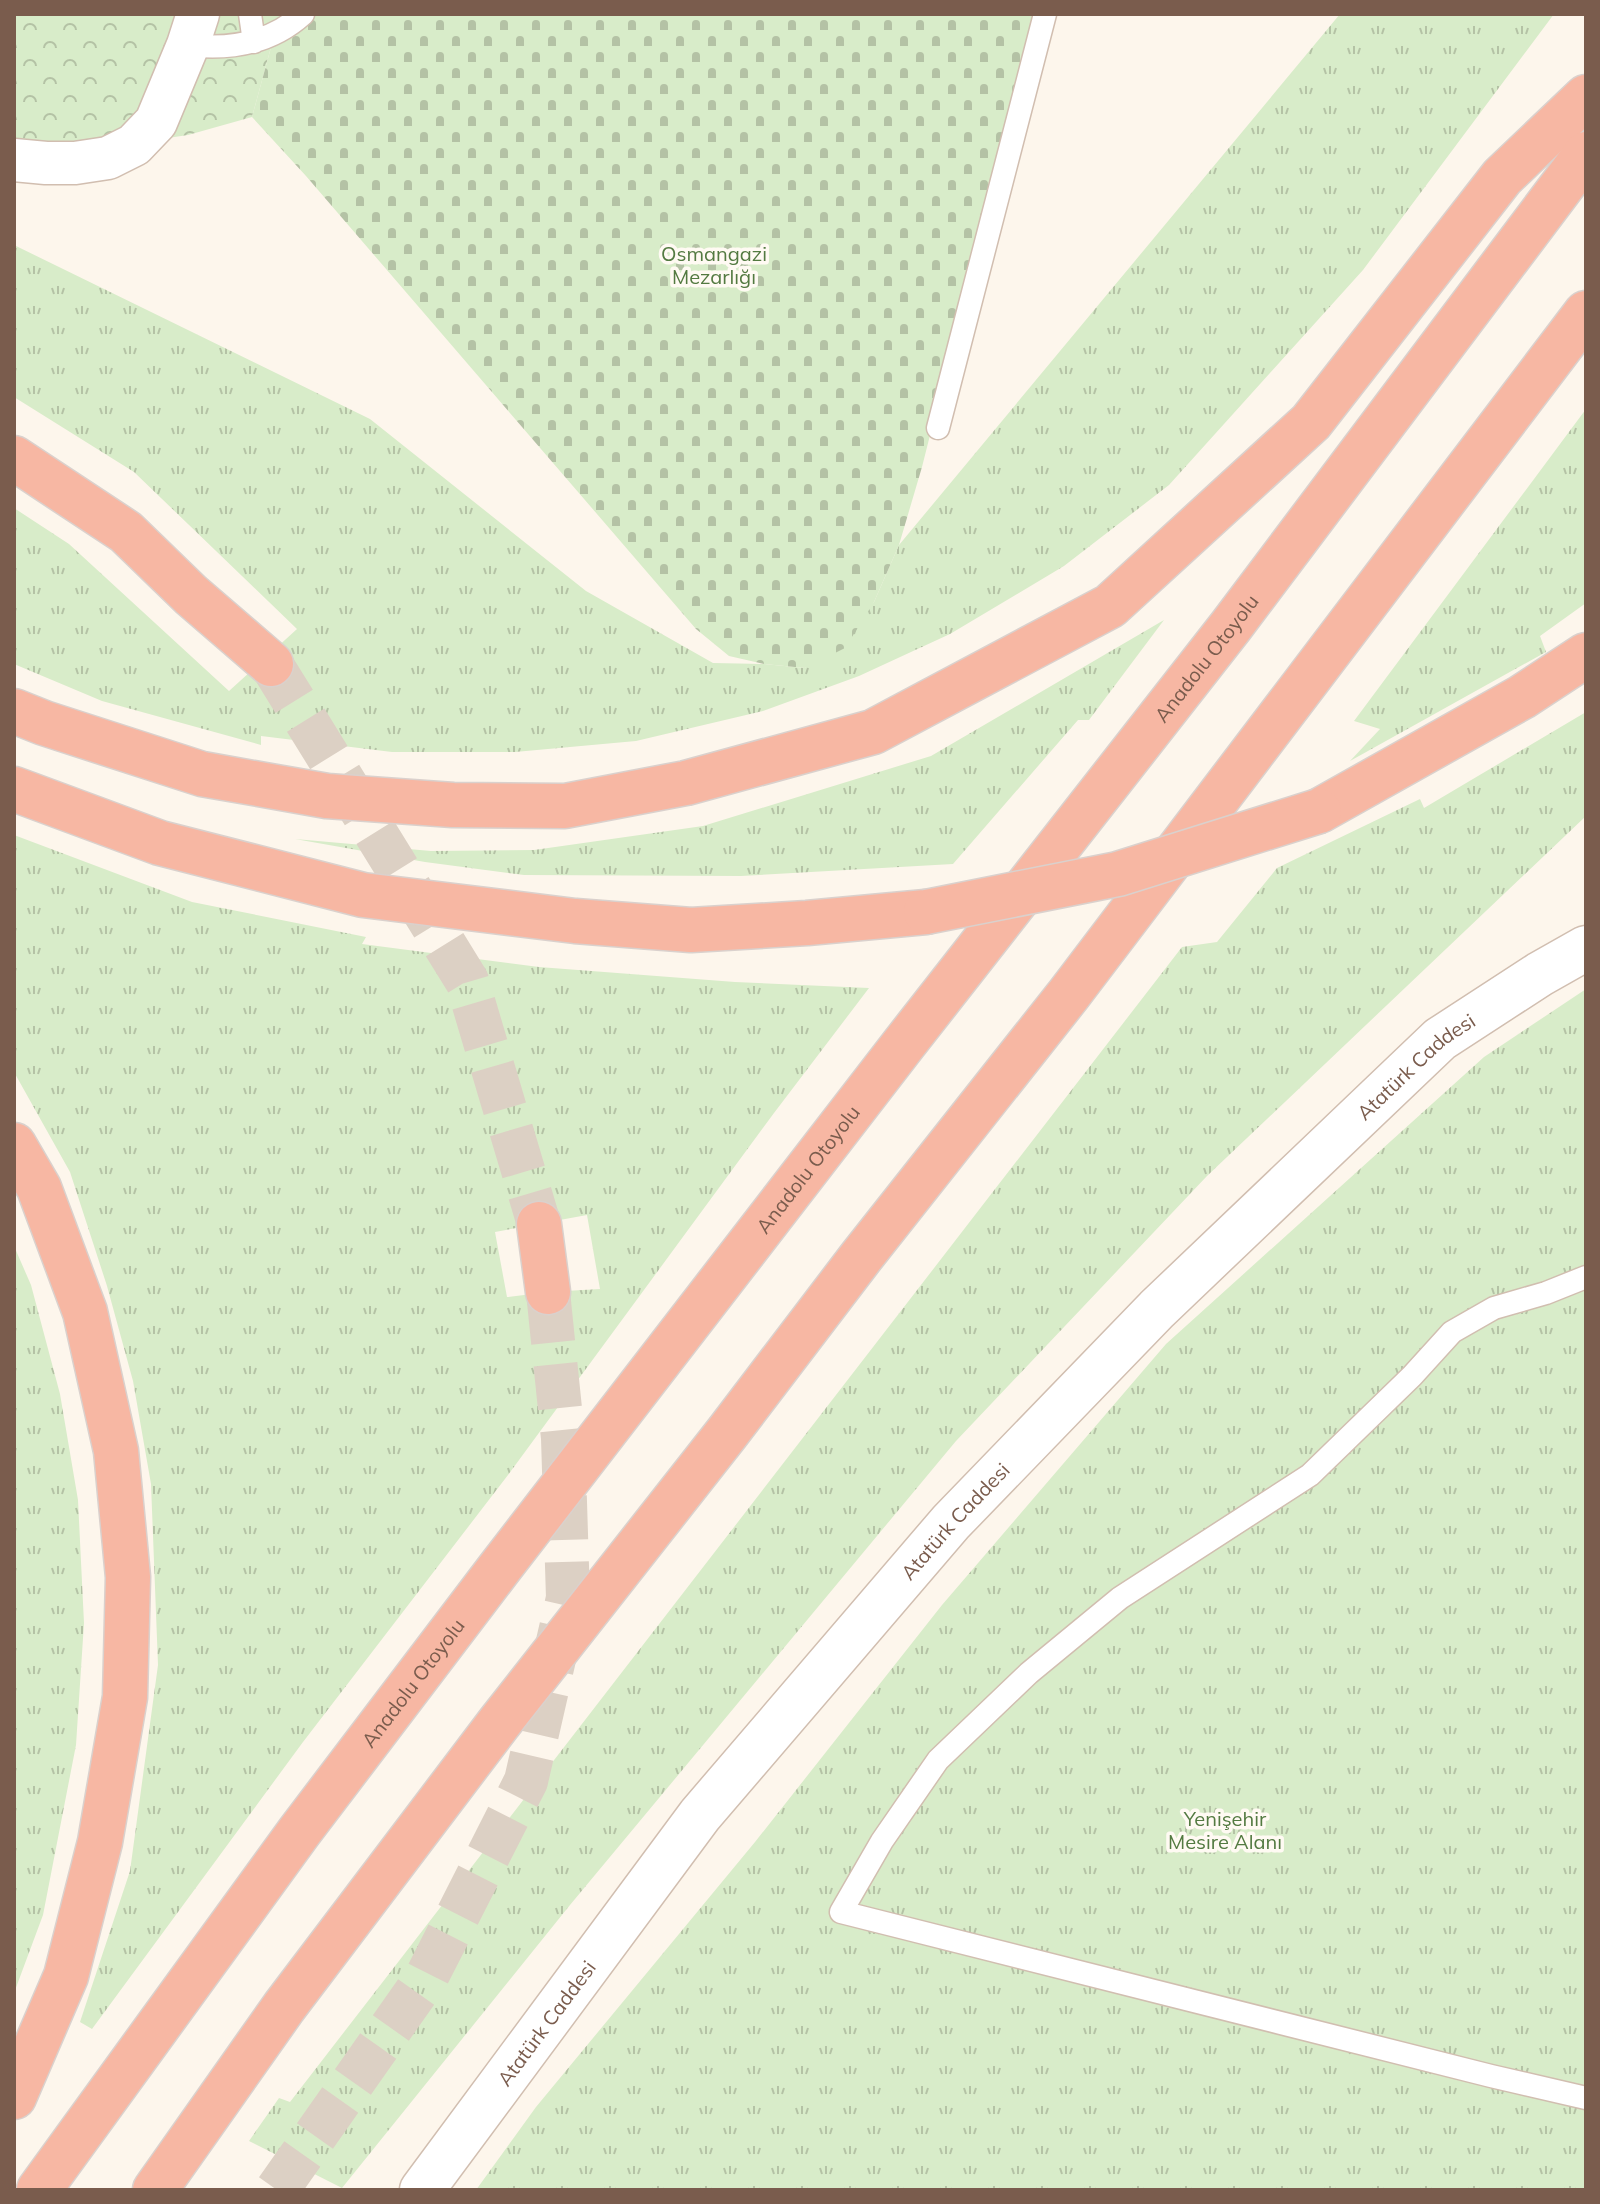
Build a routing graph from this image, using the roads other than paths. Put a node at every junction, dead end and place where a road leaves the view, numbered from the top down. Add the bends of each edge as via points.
1 (250, 14) edge
2 (303, 14) edge
3 (1045, 14) edge
4 (193, 30) edge
5 (254, 42) junction
6 (1586, 97) edge
7 (1586, 154) edge
8 (14, 160) edge
9 (1586, 313) edge
10 (938, 428) dead end
11 (14, 458) edge
12 (1586, 655) edge
13 (271, 664) tunnel mouth
14 (14, 711) edge
15 (14, 789) edge
16 (1586, 948) edge
17 (14, 1145) edge
18 (539, 1224) tunnel mouth
19 (1586, 1277) edge
20 (548, 1292) tunnel mouth
21 (14, 2097) edge
22 (1586, 2098) edge
23 (39, 2190) edge
24 (155, 2190) edge
25 (422, 2190) edge

1 - 5 lane
2 - 5 lane
3 - 10 lane
4 - 5 lane via 221,47
4 - 8 street via 156,122 134,145 108,158 75,163
6 - 14 highway via 1502,177 1311,422 1110,606 873,732 686,783 565,806 453,805 327,796 202,774
7 - 23 highway, Anadolu Otoyolu via 1231,626 488,1582
9 - 24 highway via 1069,994 490,1735 284,2007
11 - 13 highway via 126,532
12 - 15 highway, bridge via 1319,811 1118,874 926,912 807,923 691,930 363,895 160,843
16 - 25 street, Atatürk Caddesi via 1440,1039 1157,1309 951,1522 700,1815
17 - 21 highway via 39,1188 85,1312 116,1451 128,1577 125,1697 100,1842 66,1976
18 - 20 highway
19 - 22 lane via 1494,1308 1452,1332 1310,1475 1120,1598 1029,1673 938,1760 841,1912

